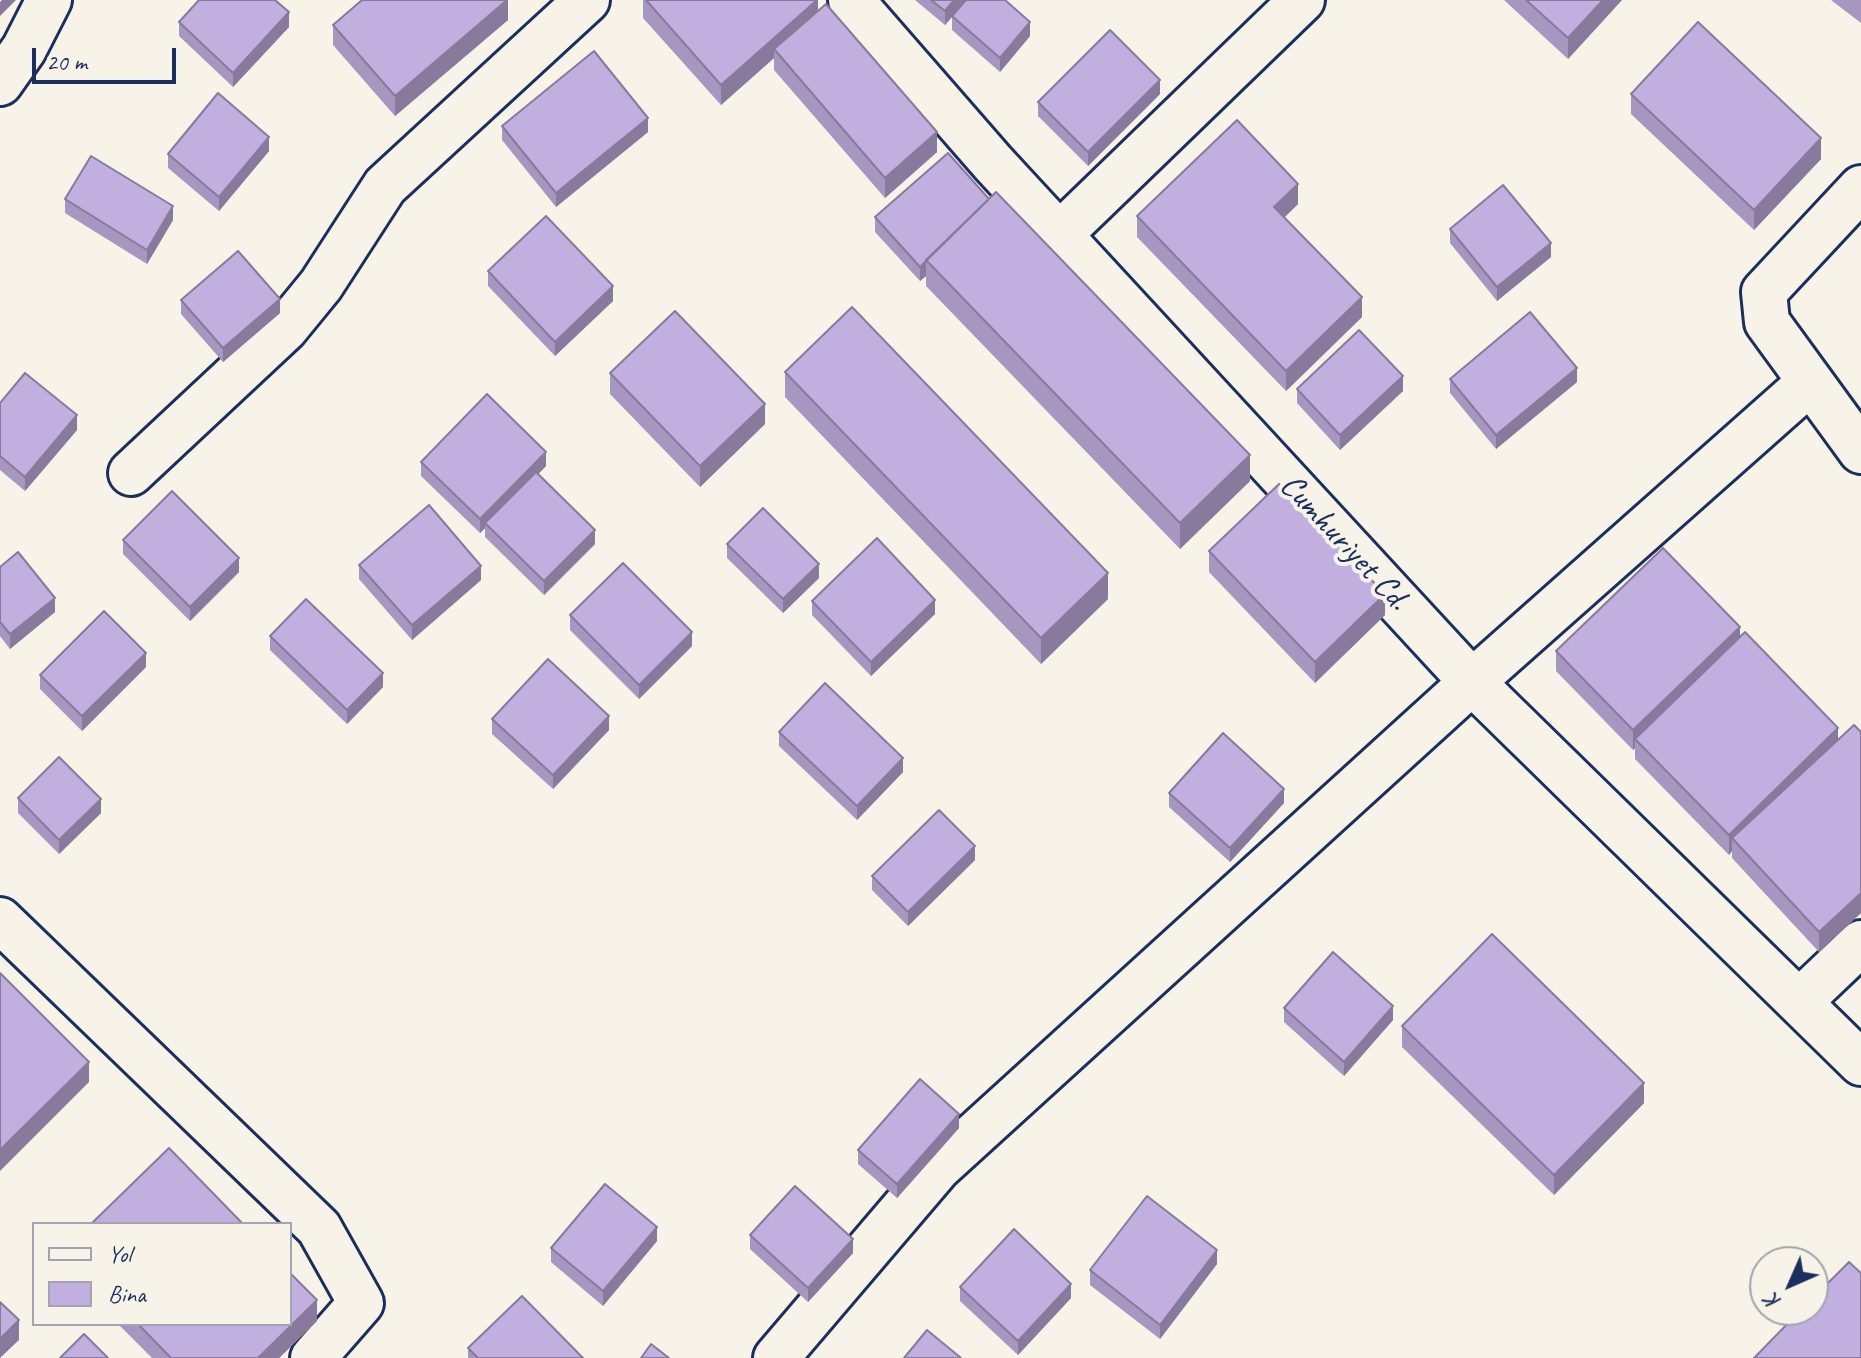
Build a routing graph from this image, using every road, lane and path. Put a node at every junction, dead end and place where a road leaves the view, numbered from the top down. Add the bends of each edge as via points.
1 (49, 0) edge
2 (587, 0) edge
3 (851, 0) edge
4 (1302, 0) edge
5 (0, 83) edge
6 (1861, 188) edge
7 (1059, 235) junction
8 (1809, 383) junction
9 (1861, 451) edge
10 (131, 473) dead end
11 (1472, 682) junction
12 (0, 920) edge
13 (1861, 943) edge
14 (1800, 1001) junction
15 (1861, 1063) edge
16 (313, 1358) edge
17 (776, 1358) edge

1 - 5 street
2 - 10 street via 385,186 321,285 285,329
3 - 7 street, Cumhuriyet Cd.
4 - 7 street
6 - 8 street via 1764,292 1767,322
7 - 11 street, Cumhuriyet Cd.
8 - 9 street
8 - 11 street
11 - 14 street, Cumhuriyet Cd.
11 - 17 street via 938,1168
12 - 16 street via 319,1228 361,1303
13 - 14 street
14 - 15 street, Cumhuriyet Cd.

